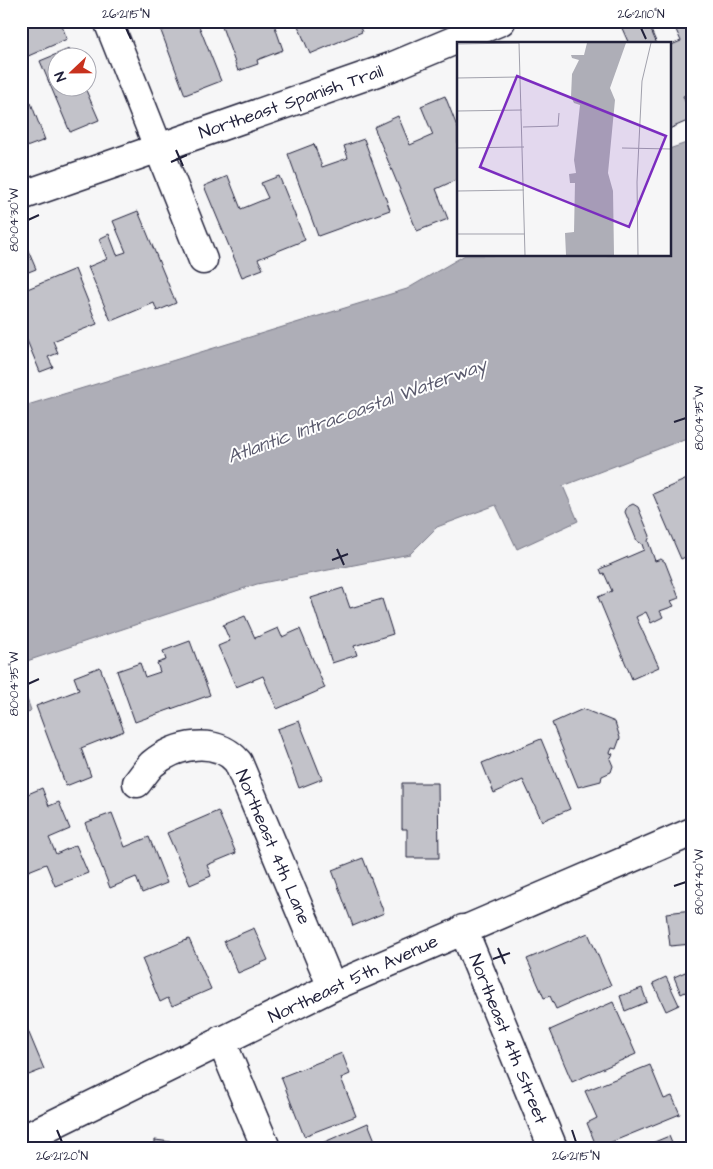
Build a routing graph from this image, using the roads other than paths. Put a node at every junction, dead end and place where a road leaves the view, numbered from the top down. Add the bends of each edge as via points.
1 (108, 21) edge
2 (501, 21) edge
3 (160, 148) junction
4 (21, 196) edge
5 (203, 260) dead end
6 (137, 783) dead end
7 (692, 832) edge
8 (463, 929) junction
9 (332, 987) junction
10 (221, 1040) junction
11 (21, 1140) edge
12 (266, 1148) edge
13 (553, 1148) edge

1 - 3 street
2 - 3 street, Northeast Spanish Trail via 391,67
3 - 4 street, Northeast Spanish Trail
3 - 5 street
6 - 9 street, Northeast 4th Lane via 152,764 194,746 212,746 228,751 238,762
7 - 8 street, Northeast 5th Avenue
8 - 9 street, Northeast 5th Avenue
8 - 13 street, Northeast 4th Street
9 - 10 street, Northeast 5th Avenue
10 - 11 street, Northeast 5th Avenue
10 - 12 street

